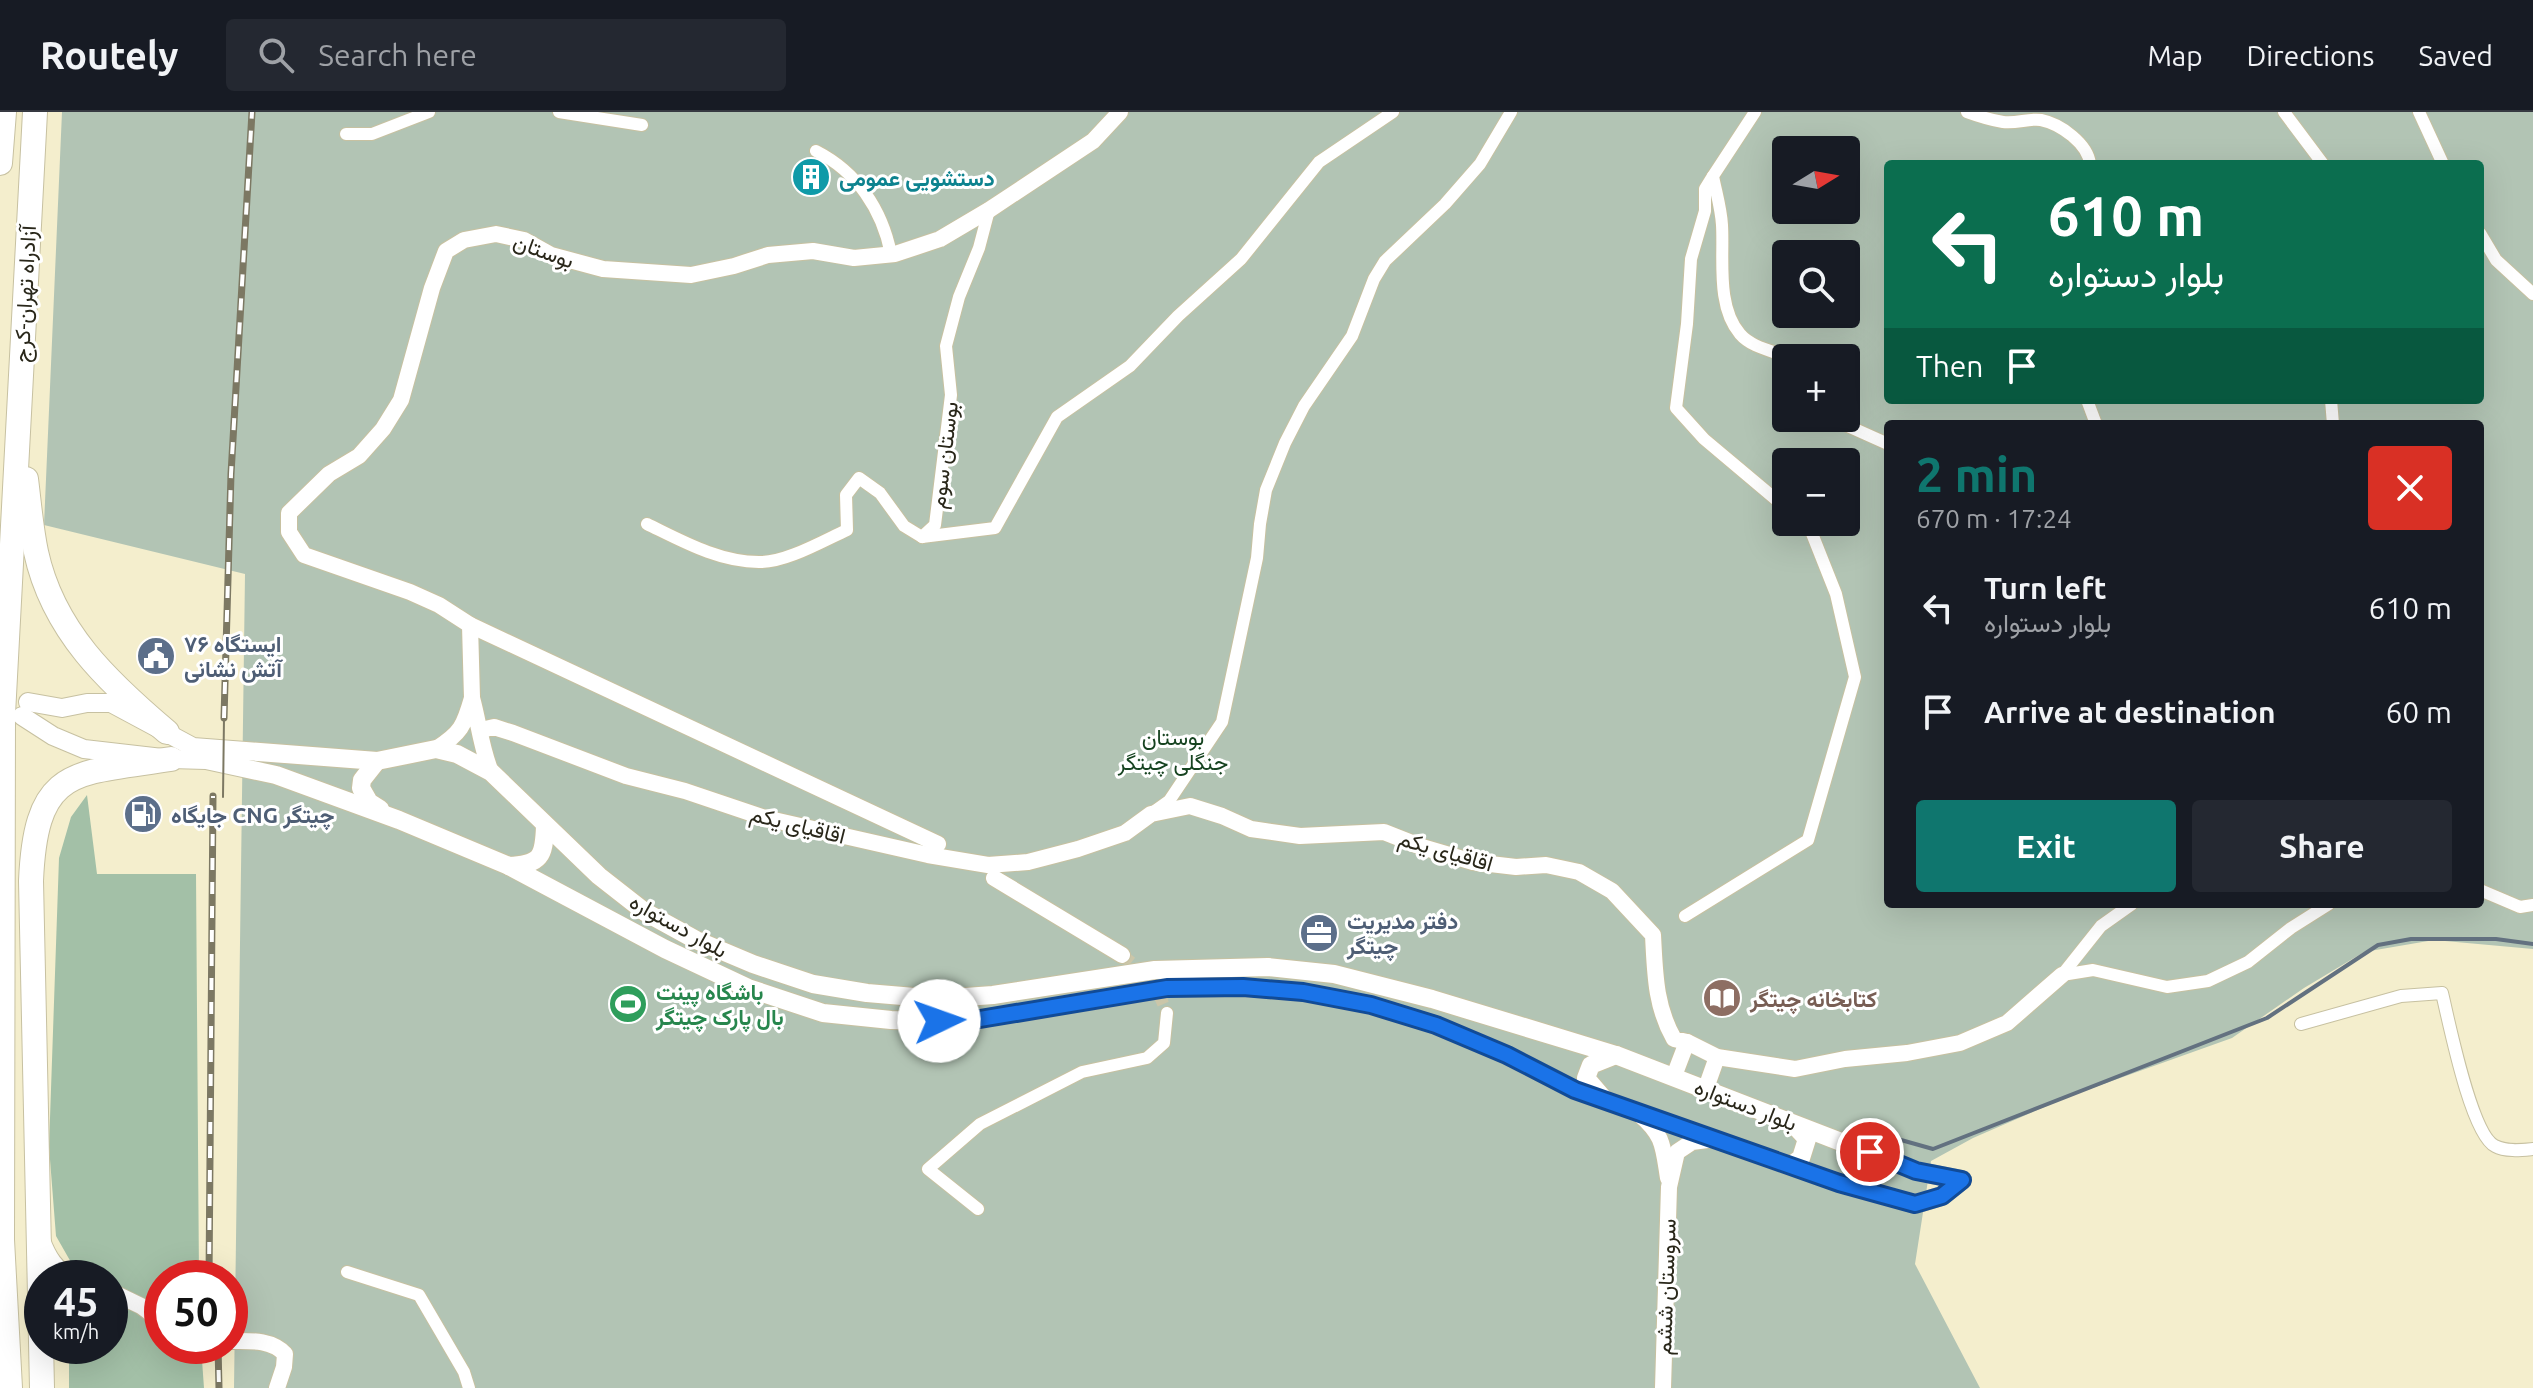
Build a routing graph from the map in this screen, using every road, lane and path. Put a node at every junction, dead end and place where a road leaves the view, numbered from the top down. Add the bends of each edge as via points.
1 (4, 112) edge
2 (35, 112) edge
3 (429, 112) edge
4 (559, 112) edge
5 (1120, 112) edge
6 (1393, 112) edge
7 (1511, 112) edge
8 (1755, 112) edge
9 (1967, 112) edge
10 (2284, 112) edge
11 (2419, 112) edge
12 (642, 125) dead end
13 (346, 134) dead end
14 (816, 151) dead end
15 (2089, 160) edge
16 (2320, 160) edge
17 (2441, 160) edge
18 (0, 163) edge
19 (1713, 176) junction
20 (989, 210) junction
21 (28, 223) junction
22 (2484, 240) edge
23 (891, 254) junction
24 (2533, 294) edge
25 (1772, 352) edge
26 (1860, 431) edge
27 (1884, 442) edge
28 (1772, 496) edge
29 (647, 524) dead end
30 (1813, 536) edge
31 (922, 537) junction
32 (470, 625) junction
33 (472, 698) junction
34 (481, 730) junction
35 (167, 732) junction
36 (436, 749) junction
37 (200, 753) junction
38 (171, 759) junction
39 (377, 761) junction
40 (491, 772) junction
41 (1151, 814) junction
42 (399, 820) junction
43 (545, 826) junction
44 (938, 844) dead end
45 (509, 866) junction
46 (994, 878) dead end
47 (2484, 892) edge
48 (2533, 905) edge
49 (2112, 908) edge
50 (2126, 908) edge
51 (2323, 908) edge
52 (1685, 916) dead end
53 (2101, 926) junction
54 (1122, 955) tunnel mouth
55 (2062, 975) junction
56 (1167, 1013) tunnel mouth
57 (2301, 1024) dead end
58 (1687, 1042) junction
59 (1616, 1055) junction
60 (1717, 1057) junction
61 (1674, 1076) junction
62 (1706, 1088) junction
63 (1606, 1101) junction
64 (1632, 1108) junction
65 (1791, 1122) junction
66 (1716, 1139) junction
67 (2533, 1149) edge
68 (1790, 1166) junction
69 (1669, 1187) junction
70 (978, 1209) dead end
71 (39, 1230) junction
72 (51, 1260) edge
73 (347, 1272) dead end
74 (248, 1341) edge
75 (48, 1364) edge
76 (10, 1388) edge
77 (42, 1388) edge
78 (277, 1388) edge
79 (469, 1388) edge
80 (1663, 1388) edge

1 - 18 highway
2 - 21 highway, آزادراه تهران-کرج
3 - 13 street via 372,134
4 - 12 street
5 - 20 street, بوستان via 1093,141
6 - 31 street via 1319,162 1241,259 1130,366 1057,417 995,528
7 - 41 street via 1480,164 1385,261 1352,336 1285,443 1266,490 1222,722 1169,801
8 - 19 street
9 - 15 street via 2005,122 2039,119 2052,124 2079,142
10 - 16 street
11 - 17 street
14 - 23 street via 838,162 861,187 881,219
19 - 25 street via 1731,319 1753,345
19 - 28 street via 1705,189 1705,211 1691,259 1676,408
20 - 23 street, بوستان via 940,239
20 - 31 street, بوستان سوم via 946,346 951,395 935,525
21 - 35 highway via 24,462 36,552 61,620 77,643 118,691
21 - 76 highway, آزادراه تهران-کرج via 3,714 2,1240
22 - 24 street via 2496,260
23 - 32 street, بوستان via 768,255 691,275 603,269 496,234 464,240 446,251 401,400 359,456 329,474 289,513 289,532 304,555 410,592
26 - 27 street
29 - 31 street, بوستان سوم via 690,546 761,563 847,530 846,495 859,478 880,493 904,526
30 - 52 street via 1836,594 1855,677 1808,840
32 - 33 street
32 - 44 street
33 - 34 street
33 - 36 street via 457,736
34 - 40 street via 481,748
34 - 41 street, اقاقیای یکم via 494,727 626,776 765,818 988,865 1028,862 1078,849 1125,833
35 - 37 main road
35 - 38 main road via 111,703 25,709 53,736 84,749
36 - 39 main road
36 - 40 main road, بلوار دستواره
37 - 38 main road
37 - 39 main road
37 - 42 main road, بلوار دستواره
38 - 71 highway via 99,769 68,780 48,799 33,840
39 - 42 main road via 361,788 369,802
40 - 43 main road, بلوار دستواره
41 - 58 street, اقاقیای یکم via 1190,806 1251,829 1300,836 1384,832 1473,862 1579,872 1612,891 1653,935 1664,1022 1674,1039
42 - 45 main road, بلوار دستواره
43 - 45 main road via 538,859
43 - 59 main road, بلوار دستواره via 645,912 710,946 813,984 938,999 1155,970 1268,967 1348,978 1432,999
45 - 63 main road, بلوار دستواره via 748,988 823,1013 962,1022 1167,988 1303,992 1436,1025
46 - 54 street
47 - 48 street via 2520,907
49 - 53 street
50 - 53 street
51 - 55 street via 2248,962 2208,981 2167,987 2093,970
53 - 55 street
55 - 60 street, اقاقیای یکم via 2007,1023 1960,1043 1795,1069
56 - 70 street via 1164,1043 1147,1058 1069,1078 980,1124 928,1169
57 - 67 street via 2401,996 2442,993 2474,1115 2484,1134 2495,1146
58 - 60 street, اقاقیای یکم
58 - 61 street
59 - 61 main road, بلوار دستواره
59 - 63 main road via 1591,1065 1586,1078
60 - 62 street
61 - 62 main road, بلوار دستواره
62 - 65 main road, بلوار دستواره
63 - 64 main road, بلوار دستواره
64 - 66 main road, بلوار دستواره
64 - 69 street via 1654,1127 1663,1145
65 - 68 main road via 1807,1139 1801,1158
65 - 68 main road, بلوار دستواره via 1916,1171 1962,1180 1942,1196 1915,1204
66 - 68 main road, بلوار دستواره
66 - 69 street via 1692,1142 1677,1152
69 - 80 street, سروستان ششم
71 - 72 street
71 - 77 highway
73 - 79 street via 419,1295
74 - 78 street via 278,1347 285,1354
75 - 77 street

